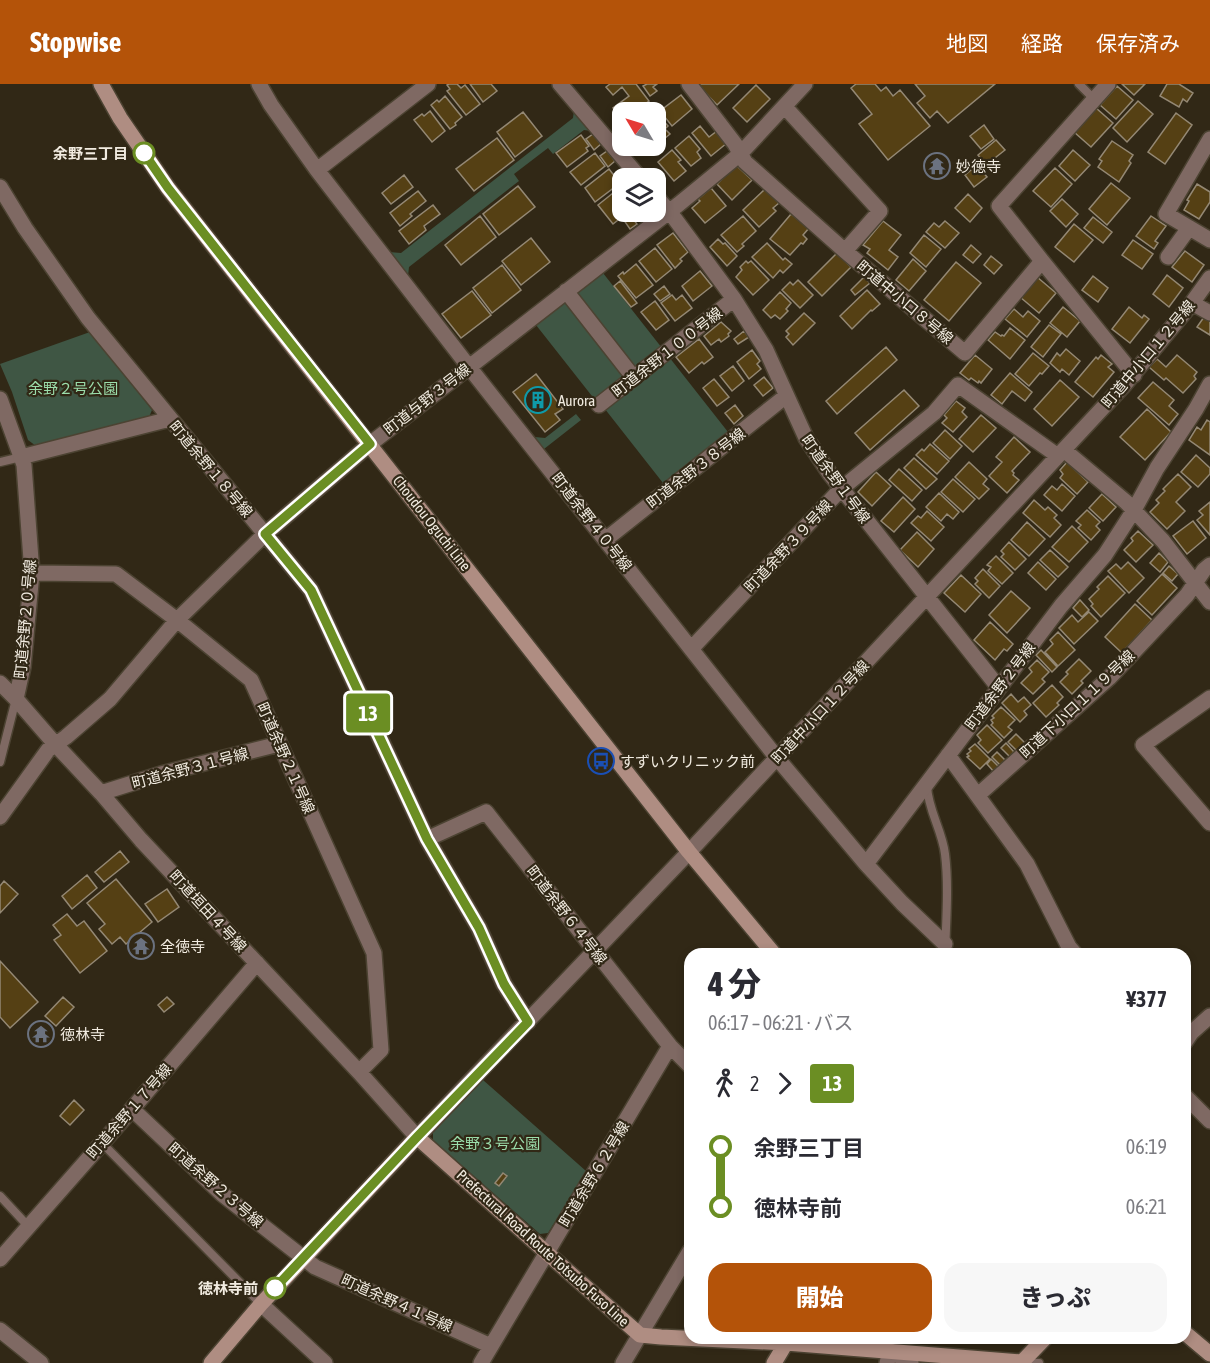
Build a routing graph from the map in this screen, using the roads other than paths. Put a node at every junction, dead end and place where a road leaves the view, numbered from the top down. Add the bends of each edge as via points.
1 (101, 84) edge
2 (259, 84) edge
3 (428, 84) edge
4 (560, 84) edge
5 (689, 84) edge
6 (804, 84) edge
7 (1079, 84) edge
8 (1108, 84) edge
9 (1094, 99) junction
10 (784, 107) junction
11 (1210, 139) edge
12 (740, 153) junction
13 (631, 168) edge
14 (317, 170) junction
15 (0, 187) edge
16 (666, 209) edge
17 (668, 212) junction
18 (1189, 228) junction
19 (1210, 240) edge
20 (845, 251) junction
21 (1168, 257) dead end
22 (1042, 261) junction
23 (1210, 278) edge
24 (566, 291) junction
25 (734, 299) junction
26 (1192, 303) junction
27 (1210, 313) edge
28 (469, 367) junction
29 (1134, 375) junction
30 (634, 378) junction
31 (1210, 384) edge
32 (786, 396) junction
33 (0, 399) edge
34 (599, 405) dead end
35 (170, 419) junction
36 (370, 444) junction
37 (1061, 453) junction
38 (21, 457) junction
39 (0, 462) edge
40 (842, 489) junction
41 (1134, 510) junction
42 (265, 534) junction
43 (605, 540) junction
44 (1210, 566) edge
45 (32, 573) junction
46 (1196, 582) junction
47 (926, 598) junction
48 (1210, 602) edge
49 (177, 620) junction
50 (691, 649) junction
51 (0, 683) edge
52 (999, 688) junction
53 (1210, 698) edge
54 (16, 699) junction
55 (279, 744) junction
56 (56, 745) junction
57 (948, 755) junction
58 (777, 758) junction
59 (0, 762) edge
60 (927, 782) junction
61 (101, 793) junction
62 (978, 795) junction
63 (1, 813) edge
64 (1210, 823) edge
65 (427, 839) junction
66 (689, 852) junction
67 (866, 864) junction
68 (769, 948) edge
69 (944, 948) edge
70 (945, 948) edge
71 (1070, 948) edge
72 (595, 952) junction
73 (257, 963) junction
74 (1210, 1016) edge
75 (528, 1022) junction
76 (1191, 1033) edge
77 (670, 1046) junction
78 (684, 1060) edge
79 (359, 1072) junction
80 (1191, 1102) edge
81 (132, 1109) junction
82 (1210, 1121) edge
83 (417, 1137) junction
84 (102, 1143) junction
85 (0, 1197) edge
86 (28, 1227) junction
87 (547, 1253) junction
88 (0, 1258) edge
89 (304, 1258) junction
90 (684, 1261) edge
91 (261, 1304) junction
92 (640, 1335) junction
93 (2, 1337) edge
94 (684, 1338) edge
95 (1191, 1338) edge
96 (786, 1344) edge
97 (815, 1344) edge
98 (1038, 1344) edge
99 (491, 1346) junction
100 (888, 1352) edge
101 (1210, 1354) edge
102 (1015, 1362) edge
103 (40, 1363) edge
104 (211, 1363) edge
105 (325, 1363) edge
106 (481, 1363) edge
107 (623, 1363) edge
108 (774, 1363) edge
109 (912, 1363) edge
110 (1039, 1363) edge

1 - 36 street, Choudou Oguchi Line via 168,188
2 - 14 street, 町道余野４０号線
3 - 14 street
4 - 13 street
5 - 12 street, 町道中小口８号線
6 - 10 street, 町道与野３号線
7 - 9 lane
8 - 9 street
9 - 22 street via 999,206
10 - 12 street, 町道与野３号線
10 - 20 street via 880,211
11 - 18 street via 1166,214
12 - 17 street, 町道与野３号線
12 - 20 street, 町道中小口８号線 via 745,162
14 - 28 street, 町道余野４０号線
15 - 35 street, 町道余野１８号線 via 88,318
16 - 17 street, 町道余野１号線
17 - 24 street, 町道与野３号線
17 - 25 street, 町道余野１号線
18 - 19 street
18 - 21 street
20 - 22 street, 町道中小口８号線 via 965,353
22 - 29 street
23 - 26 street, 町道中小口１２号線
24 - 28 street, 町道与野３号線
24 - 30 street
25 - 30 street, 町道余野１００号線
25 - 32 street, 町道余野１号線 via 766,350
26 - 27 street
26 - 29 street, 町道中小口１２号線
28 - 36 street, 町道与野３号線
28 - 43 street, 町道余野４０号線
29 - 37 street, 町道中小口１２号線
30 - 34 street, 町道余野１００号線
31 - 41 street, 町道余野２号線
32 - 40 street, 町道余野１号線 via 806,438
32 - 43 street, 町道余野３８号線
33 - 38 street, 町道余野２０号線
35 - 38 street
35 - 42 street, 町道余野１８号線
36 - 42 street, 町道与野３号線
36 - 66 street, Choudou Oguchi Line
37 - 40 street, 町道余野３９号線 via 958,385 934,413
37 - 41 street
37 - 47 street, 町道中小口１２号線
38 - 39 lane
38 - 45 street, 町道余野２０号線
40 - 47 street, 町道余野１号線
40 - 50 street, 町道余野３９号線
41 - 46 street
41 - 52 street, 町道余野２号線 via 1105,555
42 - 49 street, 町道与野３号線
42 - 65 street, 町道余野１８号線 via 311,590
43 - 50 street, 町道余野４０号線
44 - 46 street, 町道下小口１１９号線
45 - 49 street, 町道余野２１号線 via 116,574
45 - 54 street, 町道余野２０号線
46 - 48 street
46 - 62 street, 町道下小口１１９号線 via 1109,678
47 - 52 street, 町道余野１号線
47 - 58 street, 町道中小口１２号線
49 - 55 street, 町道余野２１号線 via 251,680
49 - 56 street, 町道与野３号線 via 110,699
50 - 58 street, 町道余野４０号線
51 - 54 street, 町道垣田４号線
52 - 57 street, 町道余野２号線
53 - 64 street via 1143,745
54 - 56 street, 町道垣田４号線
54 - 59 lane
55 - 61 street, 町道余野３１号線
55 - 79 street, 町道余野２１号線 via 374,953 381,1050
56 - 61 street, 町道垣田４号線
56 - 63 street, 町道与野３号線 via 48,750
57 - 60 street, 町道余野２号線
57 - 62 street
58 - 66 street, 町道中小口１２号線
58 - 67 street, 町道余野４０号線
60 - 67 street, 町道余野２号線
60 - 70 lane via 928,799 945,855
61 - 73 street, 町道垣田４号線
62 - 71 street via 1027,864
65 - 72 street, 町道余野６４号線 via 486,812
65 - 75 street, 町道余野１８号線
66 - 68 street, Choudou Oguchi Line
66 - 72 street, 町道中小口１２号線
67 - 69 street, 町道余野４０号線
72 - 75 street, 町道中小口１２号線
72 - 77 street, 町道余野６４号線
73 - 79 street, 町道垣田４号線
73 - 81 street, 町道余野１７号線
74 - 76 street
75 - 83 street, 町道中小口１２号線
77 - 78 street, 町道余野６４号線
77 - 87 street, 町道余野６２号線
79 - 83 street, 町道垣田４号線
80 - 82 street
81 - 84 street, 町道余野１７号線
81 - 89 street, 町道余野２３号線 via 222,1194
83 - 87 street, Prefectural Road Route Totsubo Fuso Line
83 - 89 street
84 - 86 street, 町道余野１７号線
84 - 91 lane
85 - 86 lane
86 - 88 street, 町道余野１７号線
87 - 92 street, Prefectural Road Route Totsubo Fuso Line
87 - 99 street, 町道余野６２号線
89 - 91 street
89 - 99 street, 町道余野４１号線 via 315,1267
90 - 92 street
91 - 104 street
91 - 105 street
92 - 94 street, Prefectural Road Route Totsubo Fuso Line
92 - 107 street
93 - 103 street
95 - 101 street
96 - 108 street
97 - 100 street, Prefectural Road Route Totsubo Fuso Line
98 - 102 street
99 - 106 street, 町道余野６２号線
100 - 102 street, Prefectural Road Route Totsubo Fuso Line
100 - 109 street
102 - 110 lane

